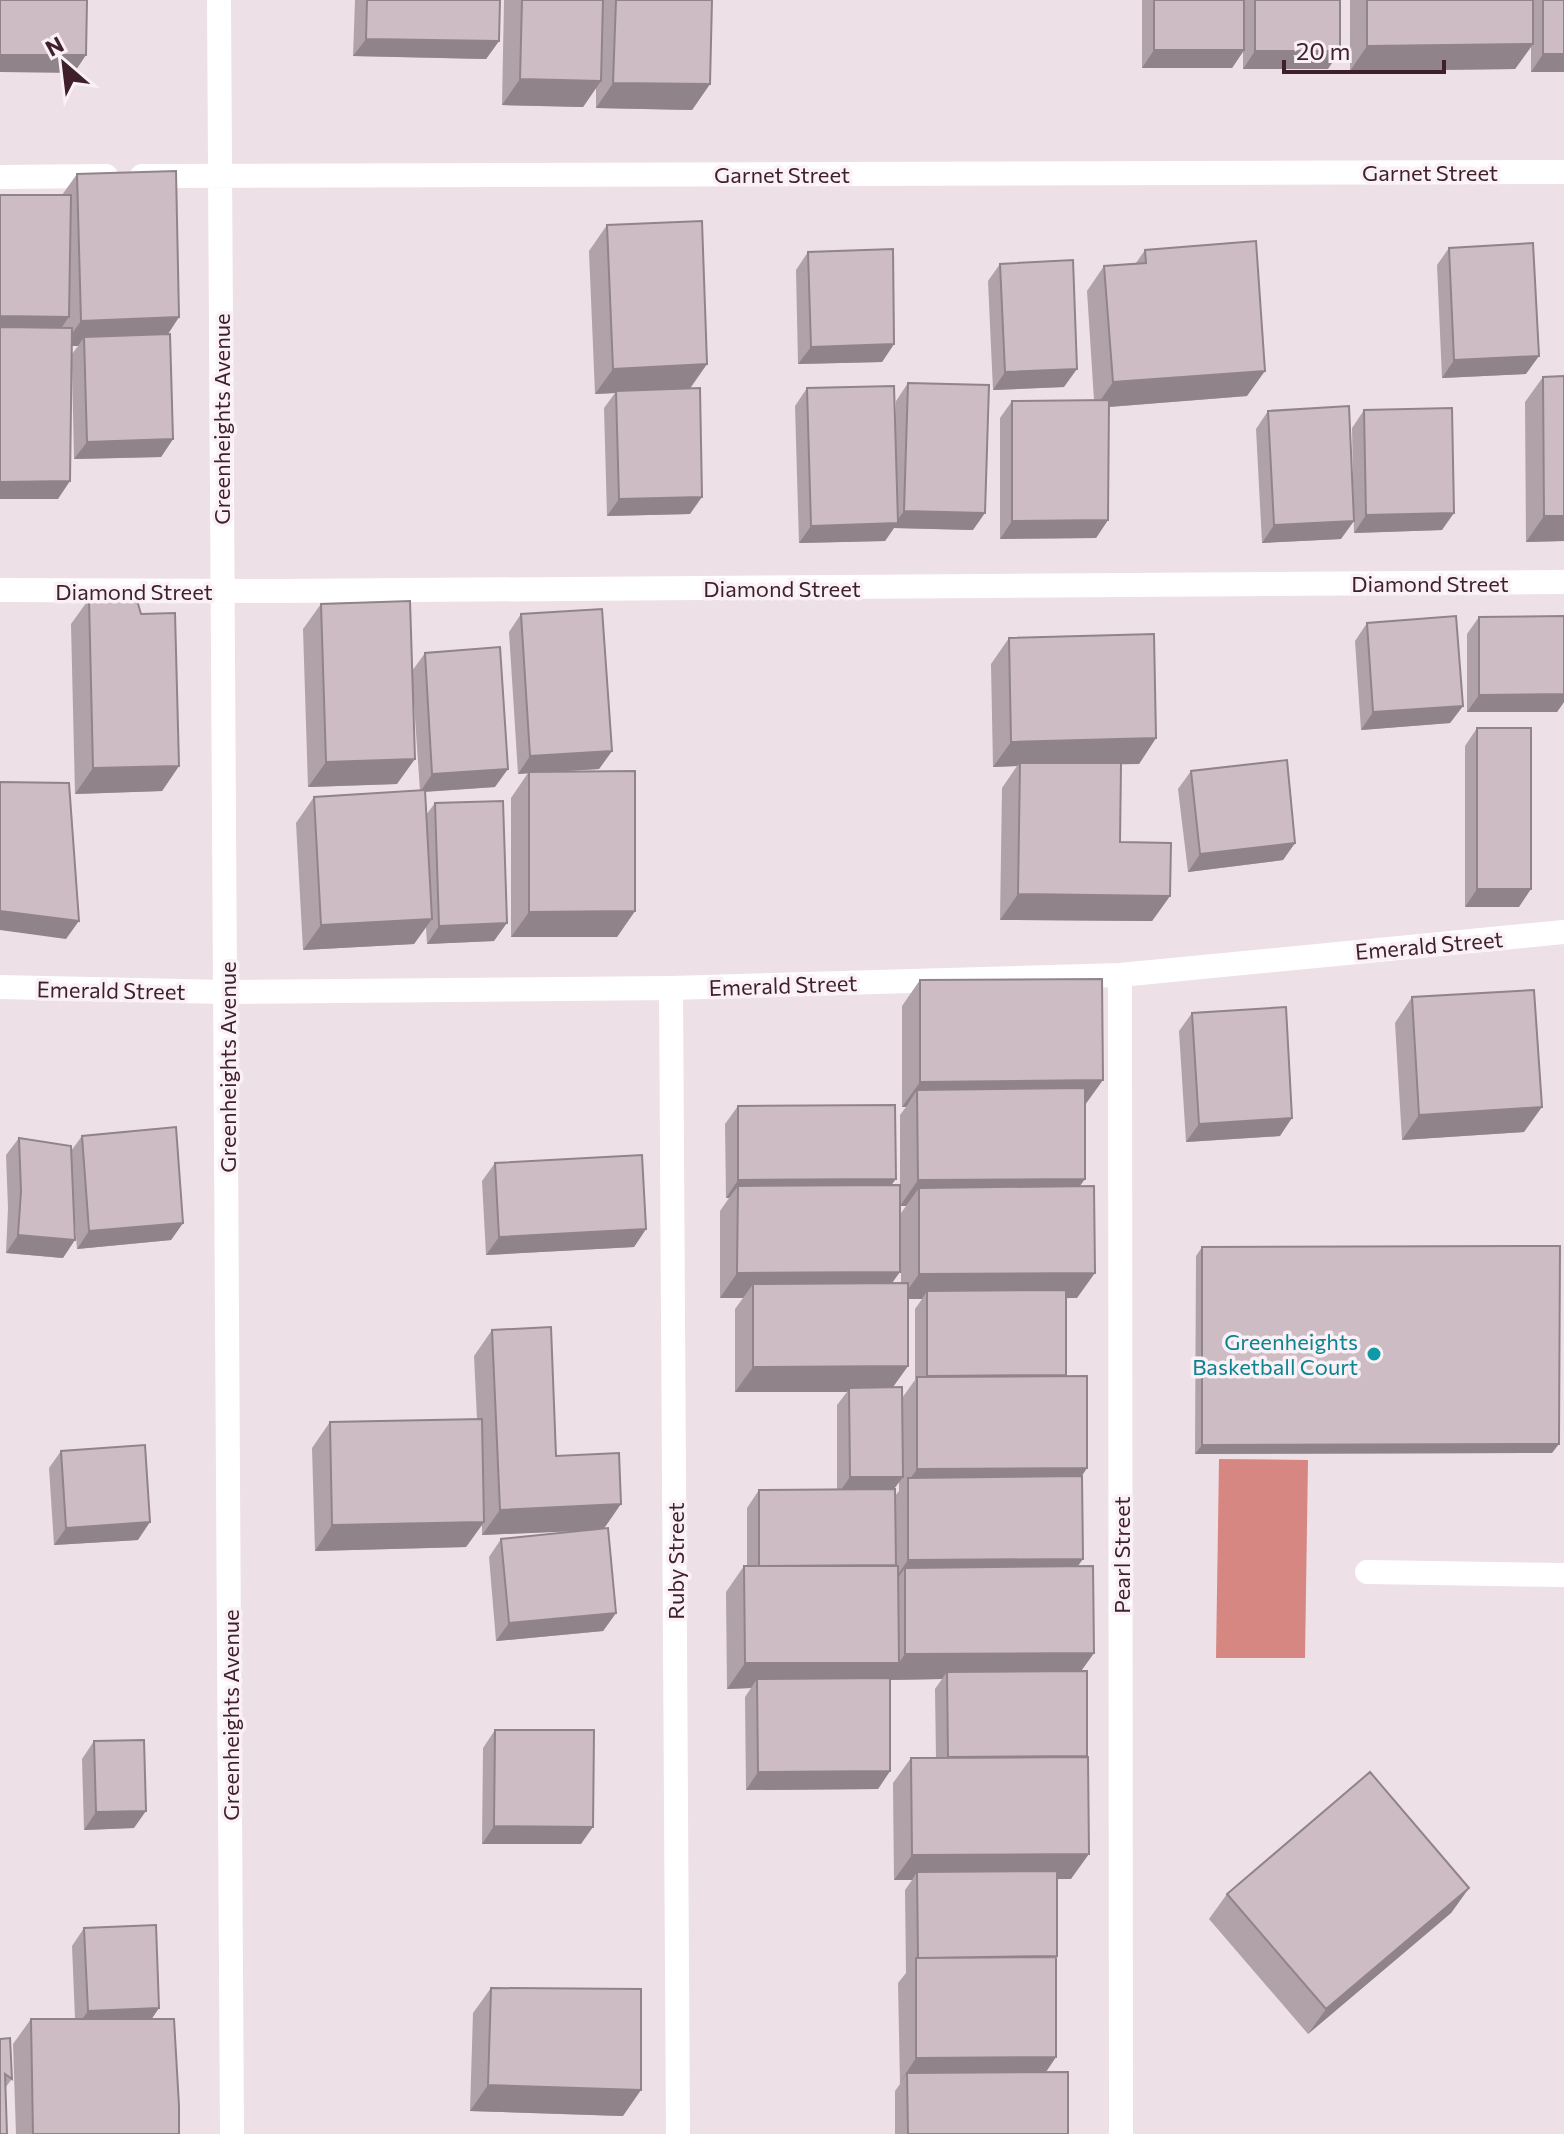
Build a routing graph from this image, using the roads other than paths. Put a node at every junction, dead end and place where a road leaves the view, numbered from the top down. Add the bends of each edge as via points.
1 (219, 0) edge
2 (1564, 172) edge
3 (219, 176) junction
4 (0, 177) edge
5 (1564, 582) edge
6 (0, 590) edge
7 (222, 591) junction
8 (1564, 932) edge
9 (1120, 975) junction
10 (0, 987) edge
11 (671, 988) junction
12 (226, 992) junction
13 (1367, 1572) dead end
14 (1564, 1575) edge
15 (232, 2134) edge
16 (678, 2134) edge
17 (1121, 2134) edge

1 - 3 street, Greenheights Avenue
2 - 3 street, Garnet Street
3 - 4 street, Garnet Street
3 - 7 street, Greenheights Avenue
5 - 7 street, Diamond Street
6 - 7 street, Diamond Street
7 - 12 street, Greenheights Avenue
8 - 9 street, Emerald Street
9 - 11 street, Emerald Street
9 - 17 street, Pearl Street
10 - 12 street, Emerald Street
11 - 12 street, Emerald Street
11 - 16 street, Ruby Street
12 - 15 street, Greenheights Avenue
13 - 14 street

